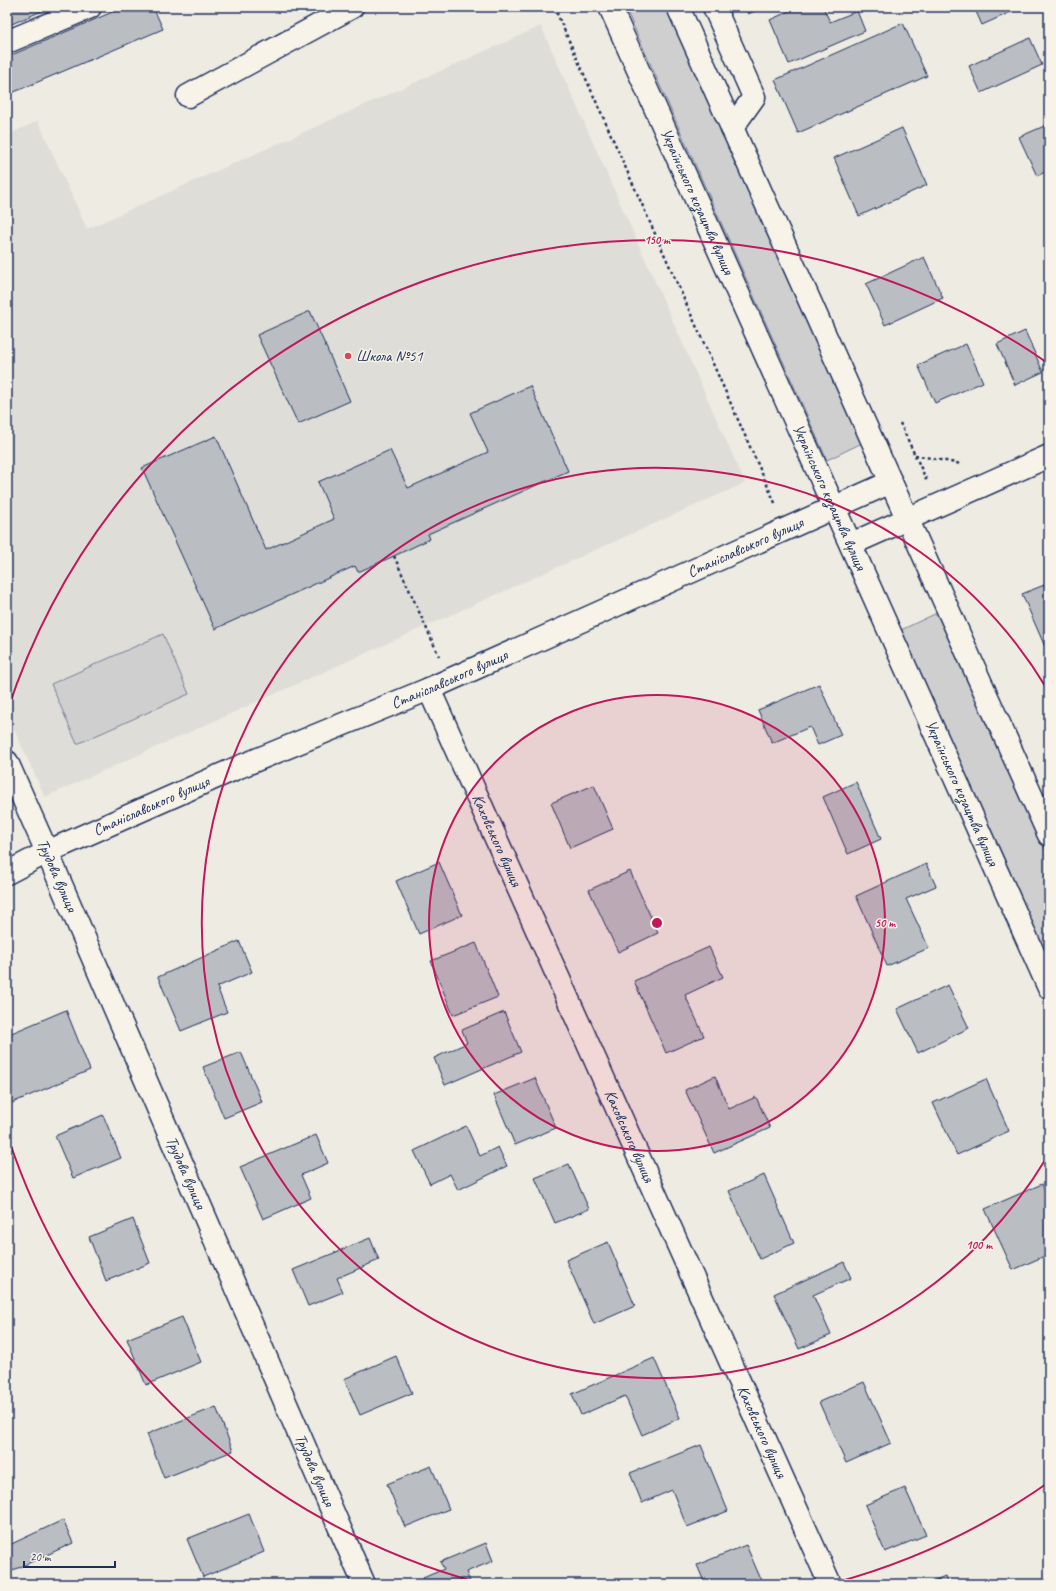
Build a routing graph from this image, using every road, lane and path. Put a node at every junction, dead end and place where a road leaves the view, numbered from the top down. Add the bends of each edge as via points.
1 (90, 7) edge
2 (352, 7) edge
3 (554, 7) edge
4 (610, 7) edge
5 (678, 7) edge
6 (714, 7) edge
7 (7, 42) edge
8 (188, 96) dead end
9 (732, 128) junction
10 (900, 423) dead end
11 (1049, 456) edge
12 (766, 482) dead end
13 (891, 482) junction
14 (938, 505) junction
15 (834, 507) junction
16 (907, 519) junction
17 (851, 544) junction
18 (394, 556) dead end
19 (450, 680) junction
20 (429, 689) junction
21 (7, 762) edge
22 (1049, 835) edge
23 (47, 852) junction
24 (7, 873) edge
25 (1049, 988) edge
26 (364, 1584) edge
27 (830, 1584) edge

1 - 7 street
2 - 8 street
3 - 12 path
4 - 15 street, Українського козацтва вулиця
5 - 9 street
6 - 9 street via 754,97
9 - 13 street
10 - 14 path
11 - 14 street
13 - 15 street, Станіславського вулиця
13 - 16 street
14 - 16 street
15 - 17 street, Українського козацтва вулиця
15 - 19 street, Станіславського вулиця
16 - 17 street
16 - 22 street
17 - 25 street, Українського козацтва вулиця
18 - 19 path
19 - 20 street, Станіславського вулиця
20 - 23 street, Станіславського вулиця via 239,767
20 - 27 street, Каховського вулиця
21 - 23 street, Трудова вулиця
23 - 24 street, Станіславського вулиця
23 - 26 street, Трудова вулиця

